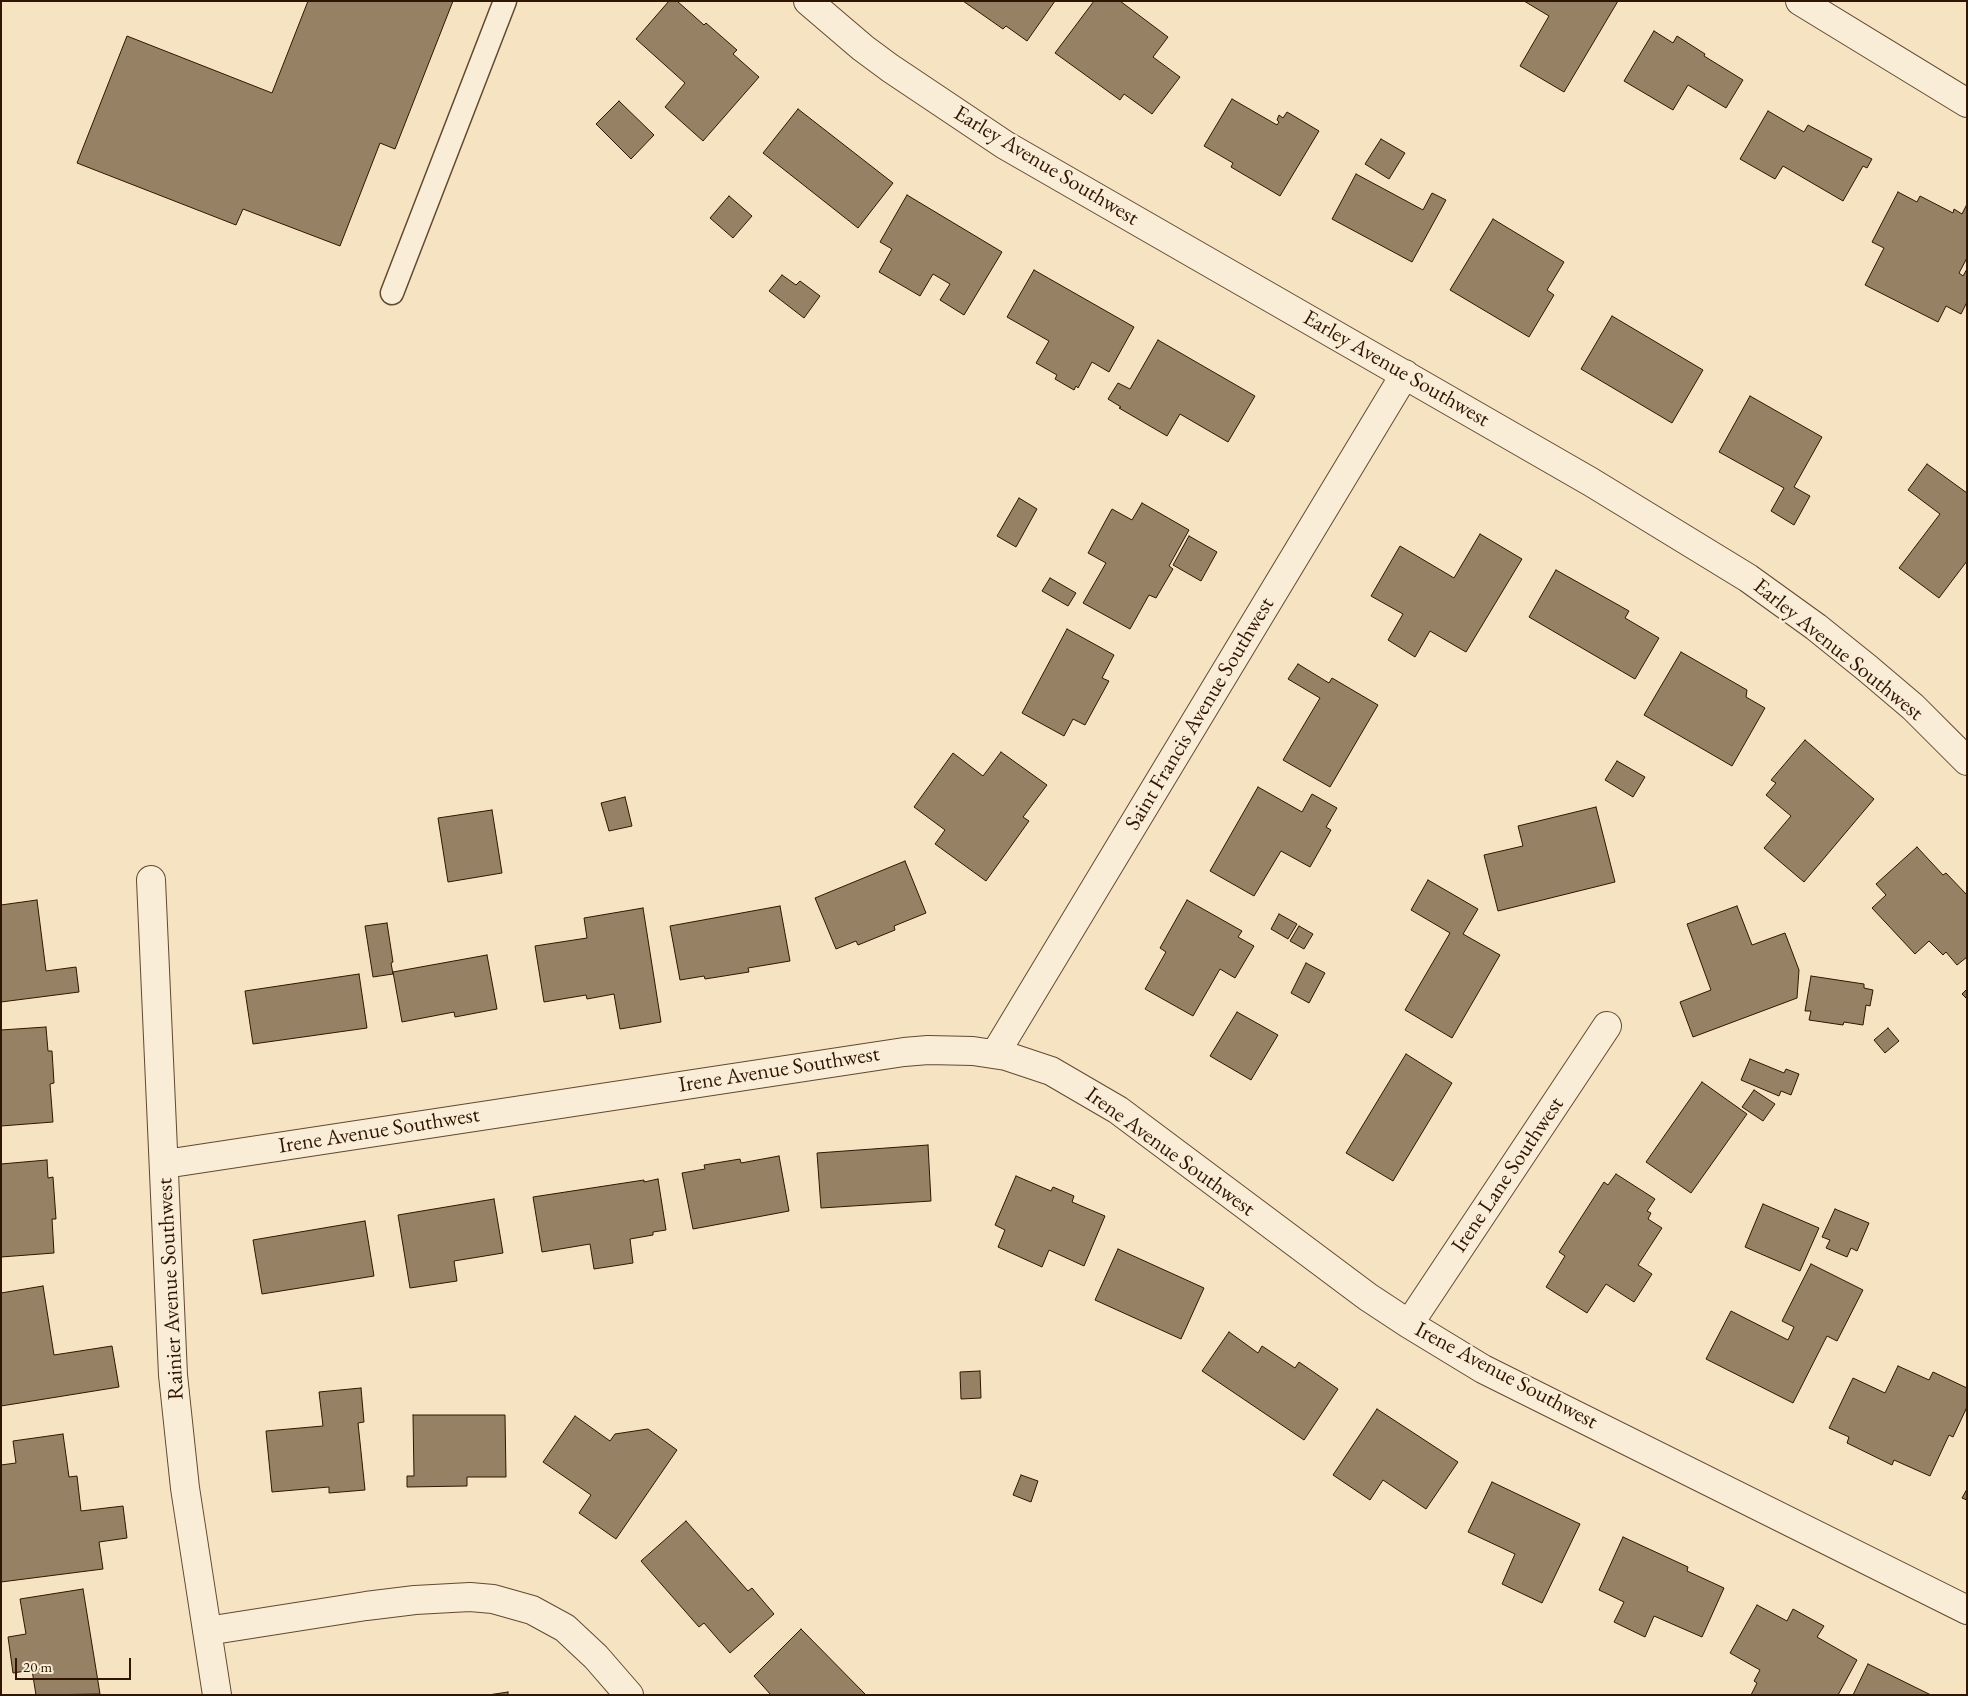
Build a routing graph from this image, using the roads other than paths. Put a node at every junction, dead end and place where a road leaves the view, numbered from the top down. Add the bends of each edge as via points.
1 (505, 1) edge
2 (808, 1) edge
3 (1800, 1) edge
4 (1967, 103) edge
5 (392, 293) dead end
6 (1405, 374) junction
7 (1967, 761) edge
8 (151, 880) dead end
9 (1607, 1026) dead end
10 (995, 1054) junction
11 (165, 1164) junction
12 (1408, 1324) junction
13 (1967, 1610) edge
14 (207, 1631) junction
15 (217, 1695) edge
16 (629, 1695) edge

1 - 5 lane
2 - 6 street, Earley Avenue Southwest via 890,68 1005,145
3 - 4 street
6 - 7 street, Earley Avenue Southwest via 1608,492 1755,583 1867,668
6 - 10 street, Saint Francis Avenue Southwest
8 - 11 street, Rainier Avenue Southwest
9 - 12 street, Irene Lane Southwest
10 - 11 street, Irene Avenue Southwest via 952,1050 904,1052
10 - 12 street, Irene Avenue Southwest via 1050,1071 1118,1110
11 - 14 street, Rainier Avenue Southwest via 173,1375 185,1488
12 - 13 street, Irene Avenue Southwest via 1483,1369
14 - 15 street, Rainier Avenue Southwest
14 - 16 street via 416,1600 493,1599 532,1610 565,1628

